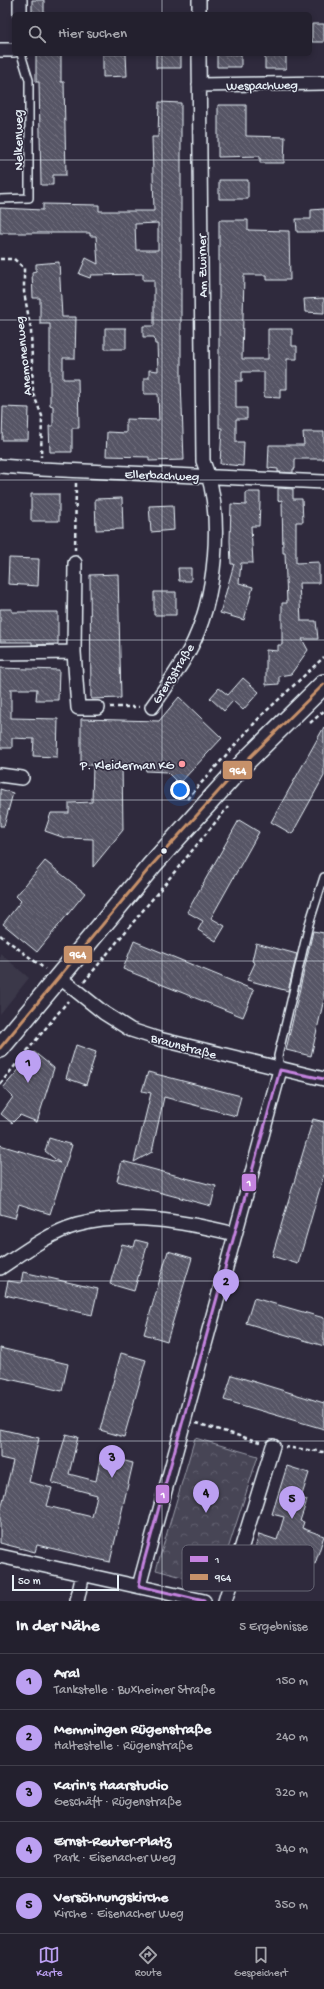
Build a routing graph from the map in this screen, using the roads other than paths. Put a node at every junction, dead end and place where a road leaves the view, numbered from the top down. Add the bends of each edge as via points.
1 (20, 0) edge
2 (199, 0) edge
3 (20, 12) edge
4 (199, 12) edge
5 (0, 50) edge
6 (12, 50) edge
7 (22, 56) edge
8 (199, 56) edge
9 (324, 83) edge
10 (199, 85) junction
11 (0, 199) edge
12 (0, 466) edge
13 (209, 476) junction
14 (324, 482) edge
15 (75, 563) road end
16 (74, 652) junction
17 (0, 653) edge
18 (324, 684) edge
19 (152, 707) road end
20 (98, 708) road end
21 (0, 775) edge
22 (22, 778) dead end
23 (324, 877) edge
24 (52, 973) junction
25 (0, 1048) edge
26 (280, 1070) junction
27 (324, 1079) edge
28 (235, 1234) junction
29 (0, 1268) edge
30 (273, 1446) road end
31 (242, 1545) edge
32 (0, 1556) edge
33 (83, 1574) junction
34 (139, 1586) junction
35 (228, 1591) edge
36 (77, 1601) edge
37 (204, 1601) edge
38 (225, 1601) edge

1 - 3 street
2 - 4 street
5 - 6 street
7 - 11 lane, Nelkenweg via 29,80 29,198
8 - 10 street, Am Zwirner
9 - 10 street, Wespachweg
10 - 13 street, Am Zwirner via 203,461
12 - 13 street, Ellerbachweg
13 - 14 street, Ellerbachweg
13 - 19 street, Grenzstraße via 215,516 210,591 190,649
15 - 16 street
16 - 17 street
16 - 20 street via 78,708
18 - 24 main road via 244,763
21 - 22 street
23 - 26 lane via 309,924 278,1056
24 - 25 main road
24 - 26 street, Braunstraße via 118,1023 138,1033
26 - 27 street, Braunstraße
26 - 28 street
28 - 29 street via 168,1221 102,1221 77,1225 54,1234
28 - 34 street
30 - 31 street
32 - 33 street
33 - 34 street
33 - 36 street
34 - 37 street
35 - 38 street

